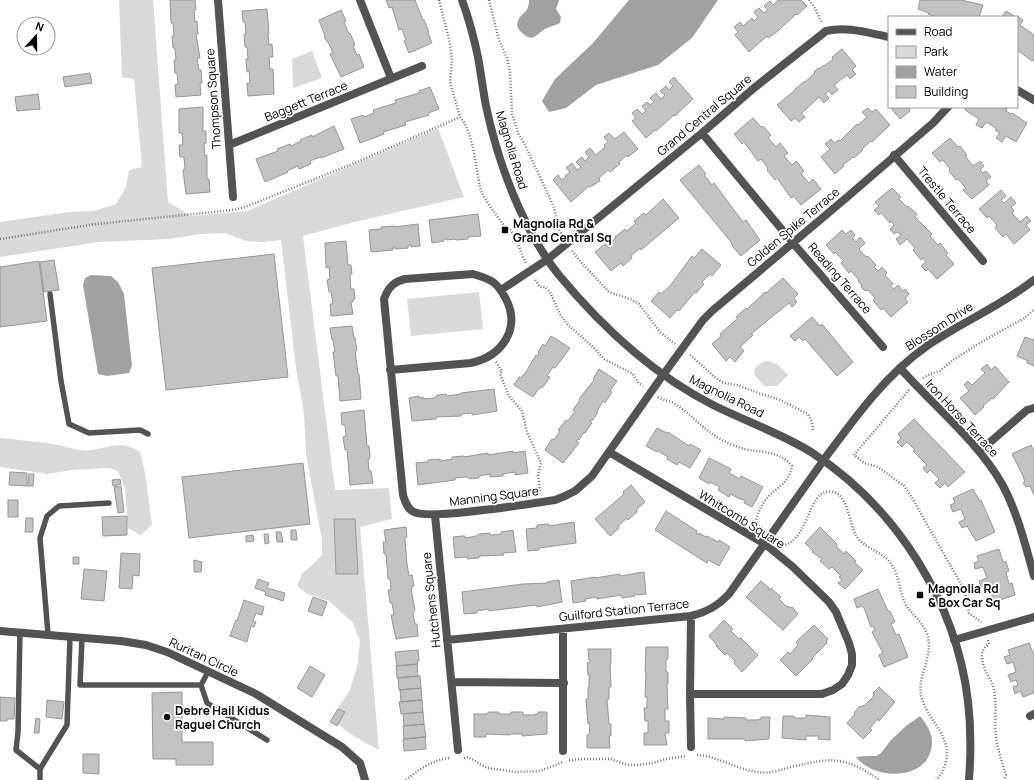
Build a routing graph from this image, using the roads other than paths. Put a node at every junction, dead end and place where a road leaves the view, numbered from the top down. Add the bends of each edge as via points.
1 (218, 0) edge
2 (360, 0) edge
3 (462, 0) edge
4 (888, 37) edge
5 (422, 66) dead end
6 (392, 78) junction
7 (1018, 91) edge
8 (1034, 100) edge
9 (947, 108) edge
10 (702, 133) junction
11 (229, 145) junction
12 (894, 155) junction
13 (233, 197) dead end
14 (793, 243) junction
15 (548, 259) junction
16 (983, 261) dead end
17 (1034, 280) edge
18 (501, 290) junction
19 (50, 294) dead end
20 (883, 347) dead end
21 (900, 368) junction
22 (390, 370) junction
23 (663, 374) junction
24 (1034, 408) edge
25 (148, 434) dead end
26 (980, 451) junction
27 (609, 452) junction
28 (823, 461) junction
29 (109, 503) dead end
30 (435, 515) junction
31 (765, 544) junction
32 (1034, 576) edge
33 (692, 616) junction
34 (1034, 617) edge
35 (563, 629) junction
36 (0, 631) edge
37 (20, 632) junction
38 (48, 634) junction
39 (70, 637) junction
40 (82, 638) junction
41 (447, 640) junction
42 (954, 640) junction
43 (208, 672) junction
44 (452, 682) junction
45 (564, 682) junction
46 (201, 685) junction
47 (690, 694) junction
48 (267, 740) dead end
49 (563, 751) dead end
50 (692, 751) road end
51 (459, 754) road end
52 (40, 768) junction
53 (40, 780) edge
54 (365, 780) edge
55 (969, 780) edge

1 - 11 street, Thompson Square
2 - 6 street
3 - 15 street, Magnolia Road via 470,22 486,104 502,166 527,223
4 - 10 street, Grand Central Square via 847,29 826,31
5 - 6 street, Baggett Terrace
6 - 11 street, Baggett Terrace
7 - 8 street
9 - 12 street, Golden Spike Terrace
10 - 14 street, Reading Terrace
10 - 15 street, Grand Central Square
11 - 13 street, Thompson Square
12 - 14 street, Golden Spike Terrace
12 - 16 street, Trestle Terrace
14 - 20 street, Reading Terrace
14 - 23 street, Golden Spike Terrace via 703,320
15 - 18 street
15 - 23 street, Magnolia Road via 573,291 610,330
17 - 21 street, Blossom Drive via 1001,302 953,328
18 - 22 street, Manning Square via 510,306 510,328 503,343 492,355 471,363
18 - 22 street, Manning Square via 493,282 473,274 397,281 387,291 384,299
19 - 25 lane via 69,424 89,433 140,430
21 - 26 street, Iron Horse Terrace
21 - 28 street, Blossom Drive via 857,415
22 - 30 street, Manning Square via 406,505 414,512
23 - 27 street, Manning Square
23 - 28 street, Magnolia Road via 682,388 712,404 793,441
24 - 26 street via 1027,410
26 - 32 street, Iron Horse Terrace via 1002,484 1013,507
27 - 30 street, Manning Square via 592,476 575,490 555,500
27 - 31 street, Whitcomb Square
28 - 31 street, Guilford Station Terrace
28 - 42 street, Magnolia Road via 841,473 870,501 913,554 938,599
29 - 38 lane via 59,506 47,516 40,538
30 - 41 street, Hutchens Square
31 - 33 street, Guilford Station Terrace via 721,602 712,609
31 - 47 street, Whitcomb Square via 793,567 836,612 852,654 852,665 848,675 842,684 822,694
33 - 35 street, Guilford Station Terrace
33 - 47 street
34 - 42 street
35 - 41 street, Guilford Station Terrace
35 - 45 street
36 - 37 street, Ruritan Circle
37 - 38 street, Ruritan Circle
37 - 52 lane via 16,750
38 - 39 street, Ruritan Circle
39 - 40 street, Ruritan Circle
39 - 52 lane via 67,725
40 - 43 street, Ruritan Circle via 146,645
40 - 46 lane via 80,685
41 - 44 street, Hutchens Square
42 - 55 street, Magnolia Road via 967,698 970,731
43 - 46 lane
43 - 54 street, Ruritan Circle via 256,694 342,747 360,763
44 - 45 street
44 - 51 street, Hutchens Square
45 - 49 street
46 - 48 lane via 207,703
47 - 50 street
52 - 53 lane

